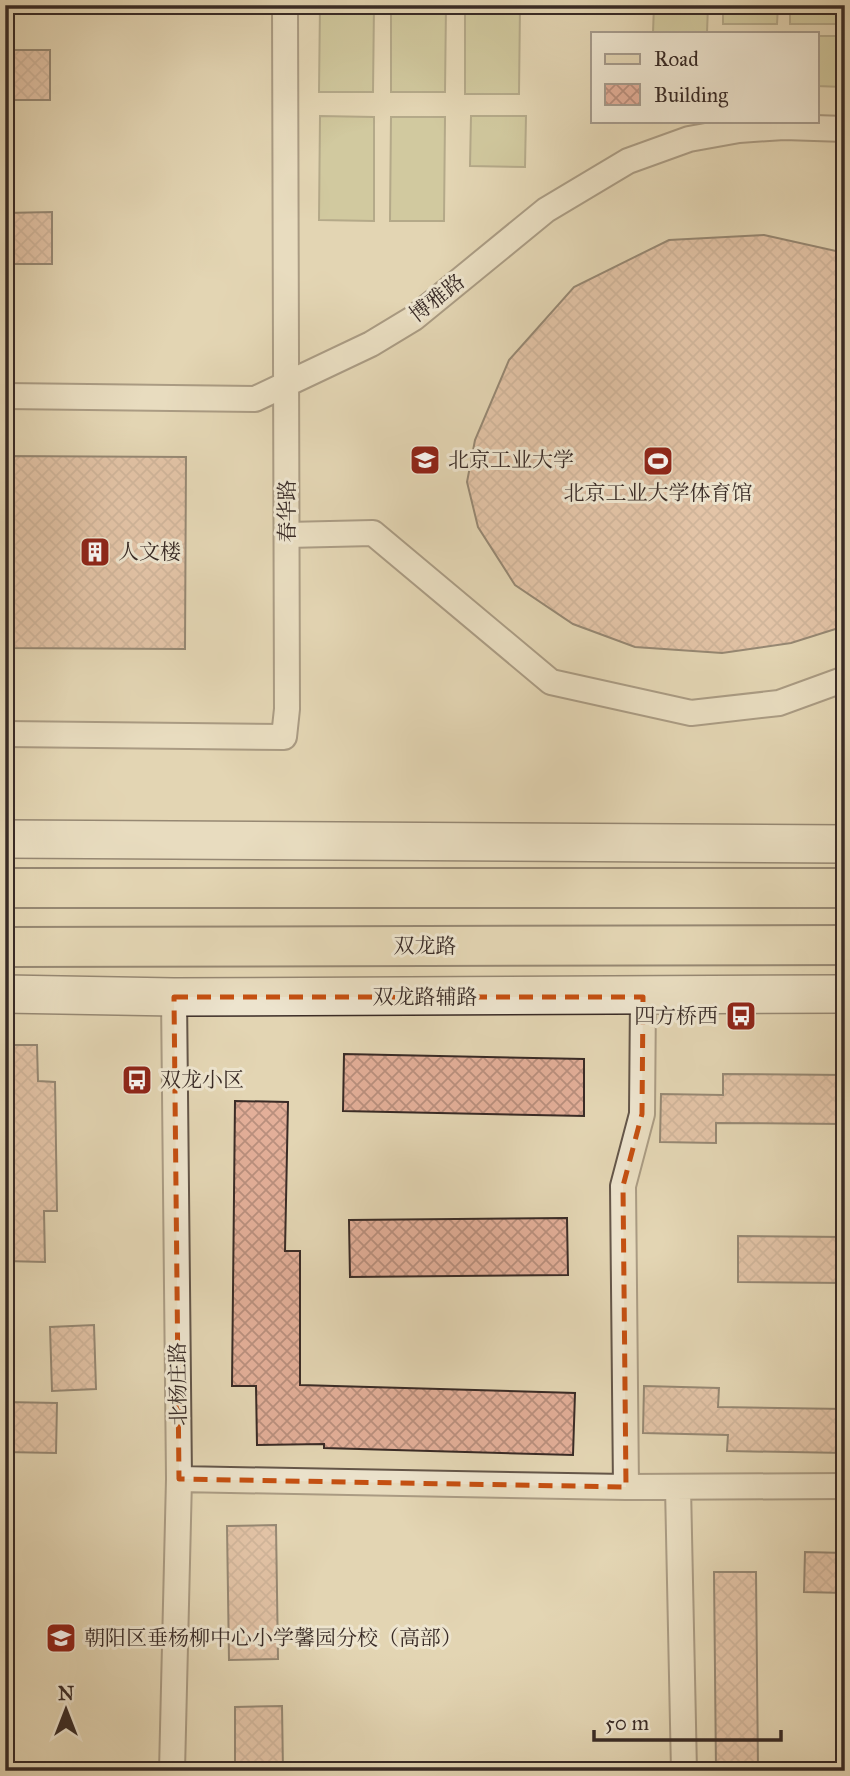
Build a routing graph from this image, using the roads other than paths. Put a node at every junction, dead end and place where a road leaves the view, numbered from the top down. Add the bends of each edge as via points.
1 (285, 5) edge
2 (845, 129) edge
3 (287, 382) junction
4 (5, 396) edge
5 (287, 535) junction
6 (845, 680) edge
7 (5, 734) edge
8 (5, 839) edge
9 (845, 844) edge
10 (5, 888) edge
11 (845, 888) edge
12 (845, 945) edge
13 (5, 947) edge
14 (5, 994) edge
15 (845, 994) edge
16 (174, 997) junction
17 (643, 997) junction
18 (179, 1479) junction
19 (845, 1486) edge
20 (626, 1487) junction
21 (678, 1487) junction
22 (172, 1771) edge
23 (684, 1771) edge

1 - 3 street, 春华路
2 - 3 street, 博雅路 via 739,130 689,139 628,161 546,210 414,318 371,344
3 - 4 street, 博雅路 via 255,399
3 - 5 street, 春华路
5 - 6 street via 373,533 551,682 691,713 779,703
5 - 7 street, 春华路 via 284,737
8 - 9 main road
10 - 11 main road
12 - 13 main road, 双龙路
14 - 16 main road, 双龙路辅路
15 - 17 main road, 双龙路辅路
16 - 17 main road, 双龙路辅路
16 - 18 street, 北杨庄路
17 - 20 street via 642,1114 623,1186
18 - 20 street
18 - 22 street, 北杨庄路
19 - 21 street
20 - 21 street
21 - 23 street

